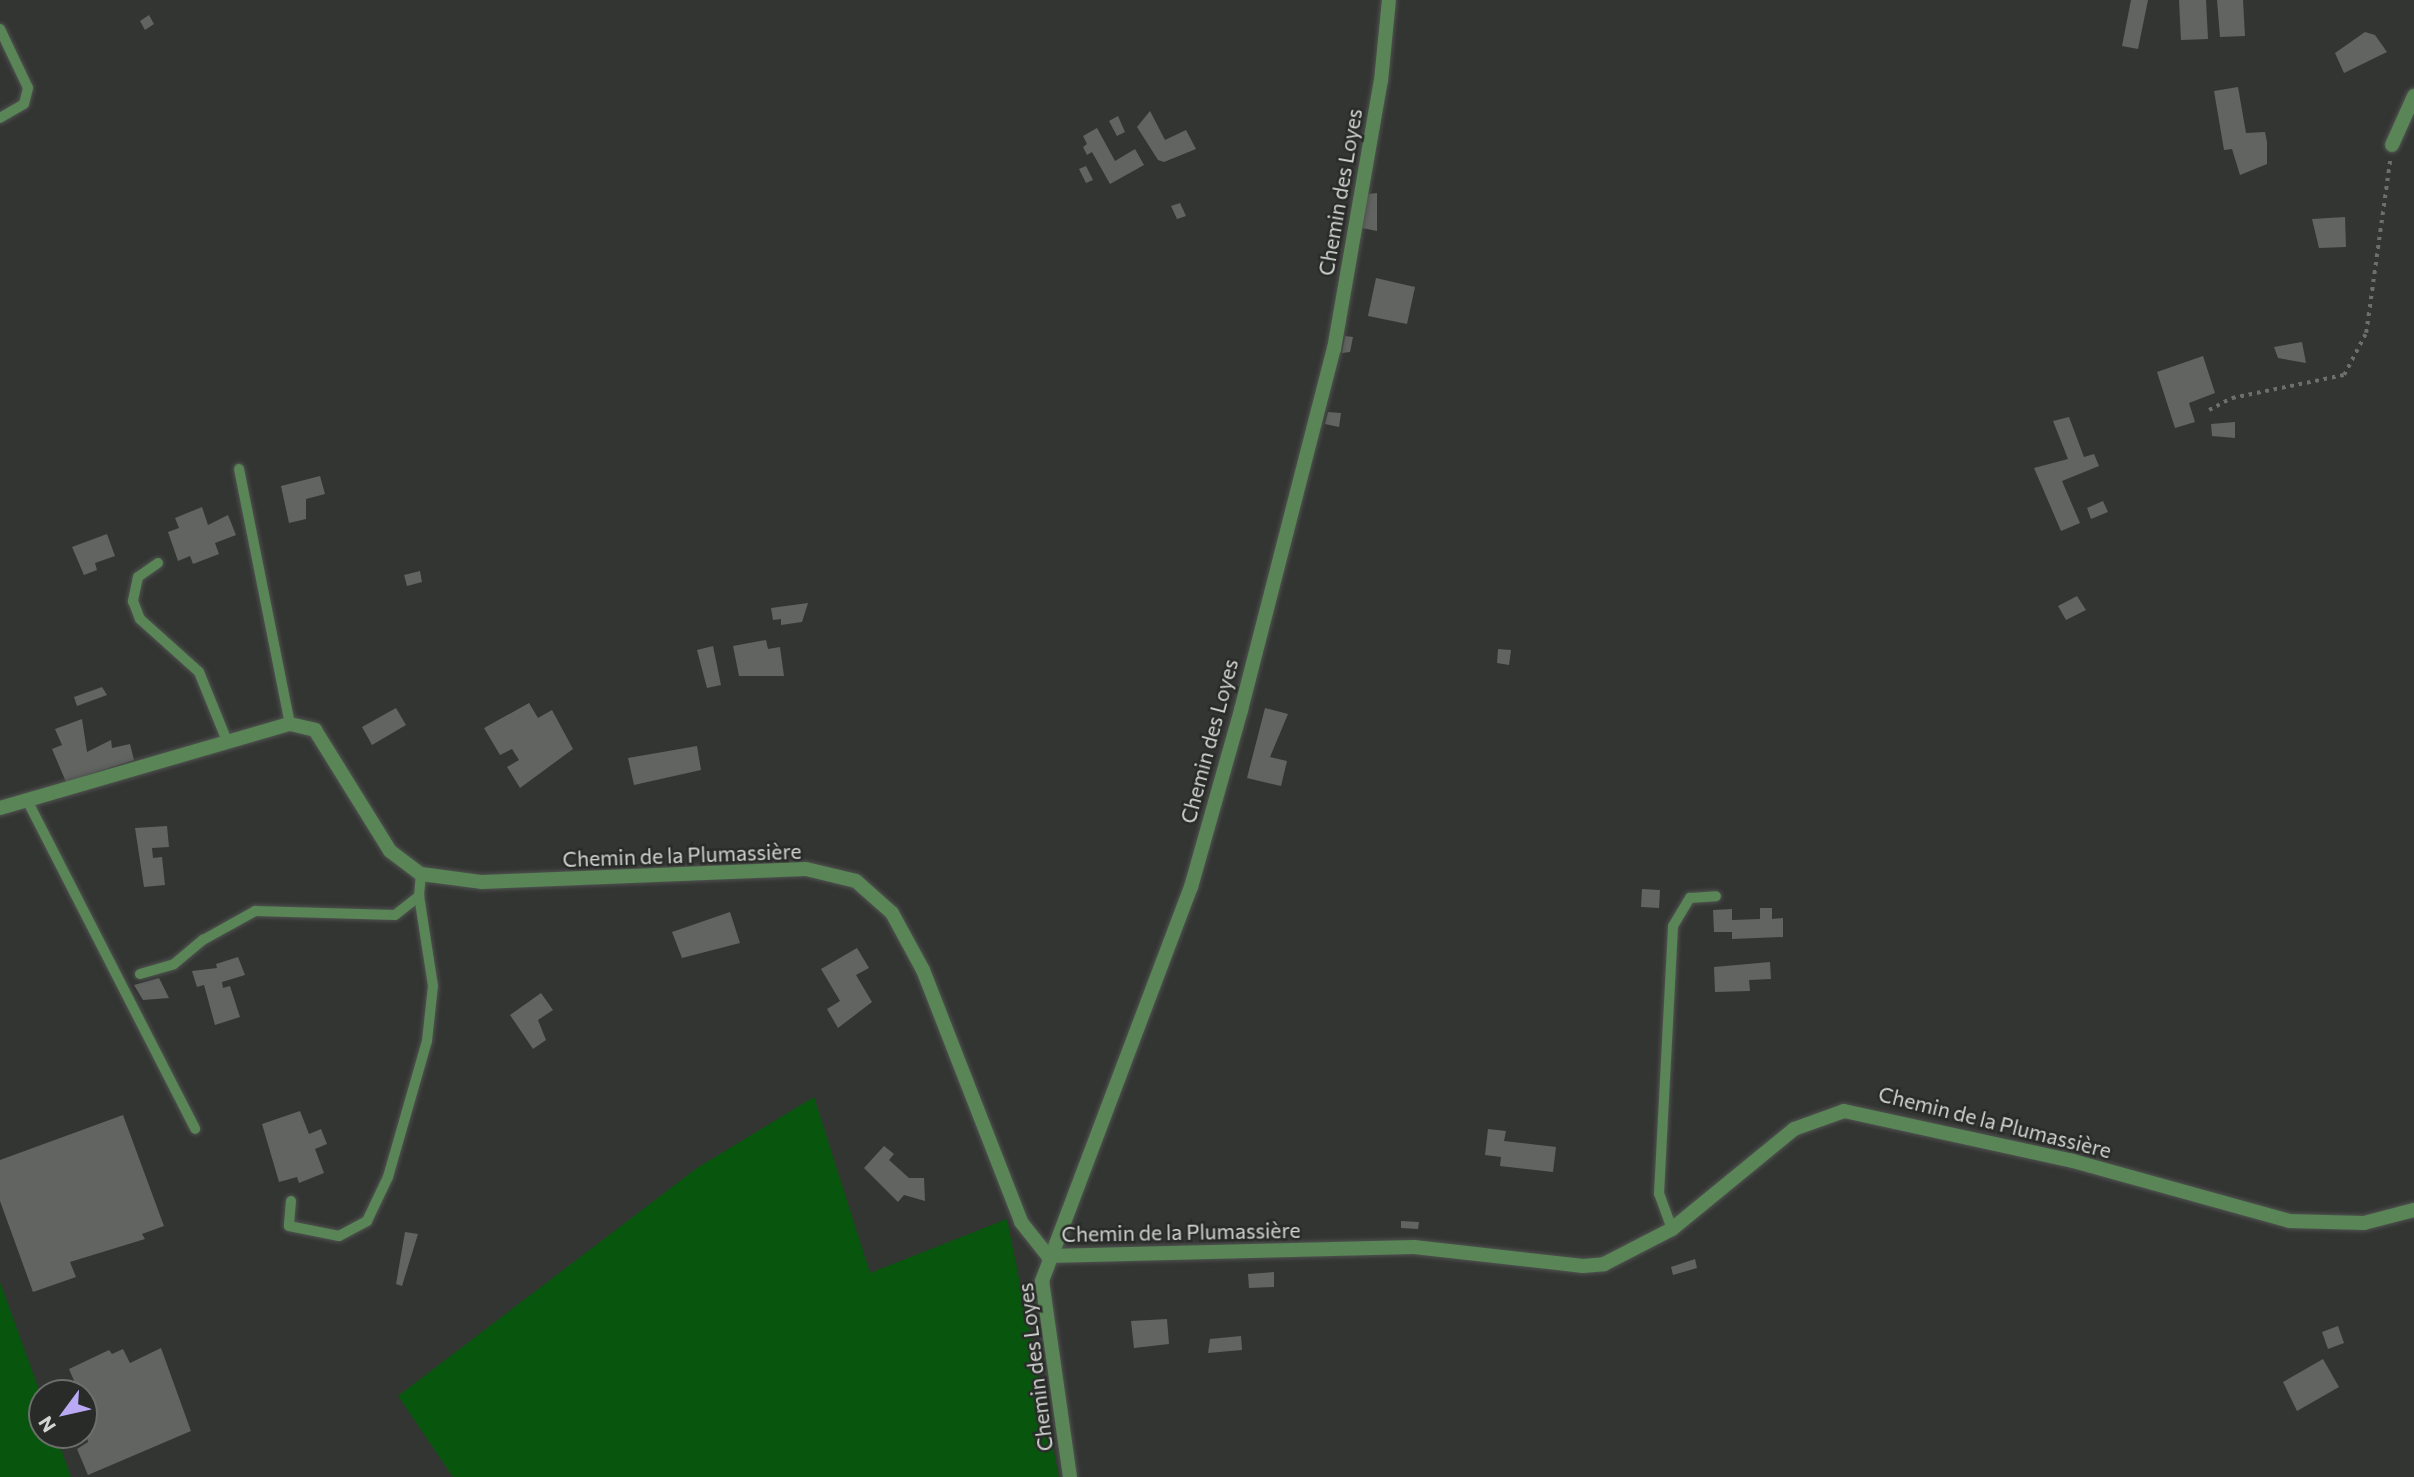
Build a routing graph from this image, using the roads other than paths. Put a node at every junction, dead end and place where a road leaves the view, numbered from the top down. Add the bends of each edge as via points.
1 (1389, 0) edge
2 (0, 29) edge
3 (2414, 96) edge
4 (0, 118) edge
5 (2392, 145) road end
6 (239, 470) dead end
7 (158, 563) dead end
8 (290, 724) junction
9 (227, 741) junction
10 (28, 802) junction
11 (0, 808) edge
12 (421, 874) junction
13 (419, 896) junction
14 (1716, 896) dead end
15 (140, 974) dead end
16 (195, 1129) dead end
17 (291, 1202) dead end
18 (2414, 1210) edge
19 (1672, 1229) junction
20 (1048, 1256) junction
21 (1070, 1477) edge

1 - 20 street, Chemin des Loyes via 1381,81 1334,349 1241,710 1191,887
2 - 4 lane via 28,88 24,104
3 - 5 street
6 - 8 lane
7 - 9 lane via 138,577 132,601 140,619 199,672
8 - 9 street
8 - 12 street via 315,730 390,851
9 - 10 street
10 - 11 street
10 - 16 lane
12 - 13 lane
12 - 20 street, Chemin de la Plumassière via 495,882 806,869 856,881 892,914 923,970 1021,1222
13 - 15 lane via 395,915 254,911 203,940 174,964
13 - 17 lane via 433,985 427,1041 388,1177 367,1222 339,1236 289,1226
14 - 19 lane via 1690,898 1673,926 1659,1194
18 - 19 street, Chemin de la Plumassière via 2364,1223 2289,1221 2022,1149 1844,1111 1794,1129
19 - 20 street, Chemin de la Plumassière via 1623,1258 1583,1266 1448,1248
20 - 21 street, Chemin des Loyes via 1042,1281

